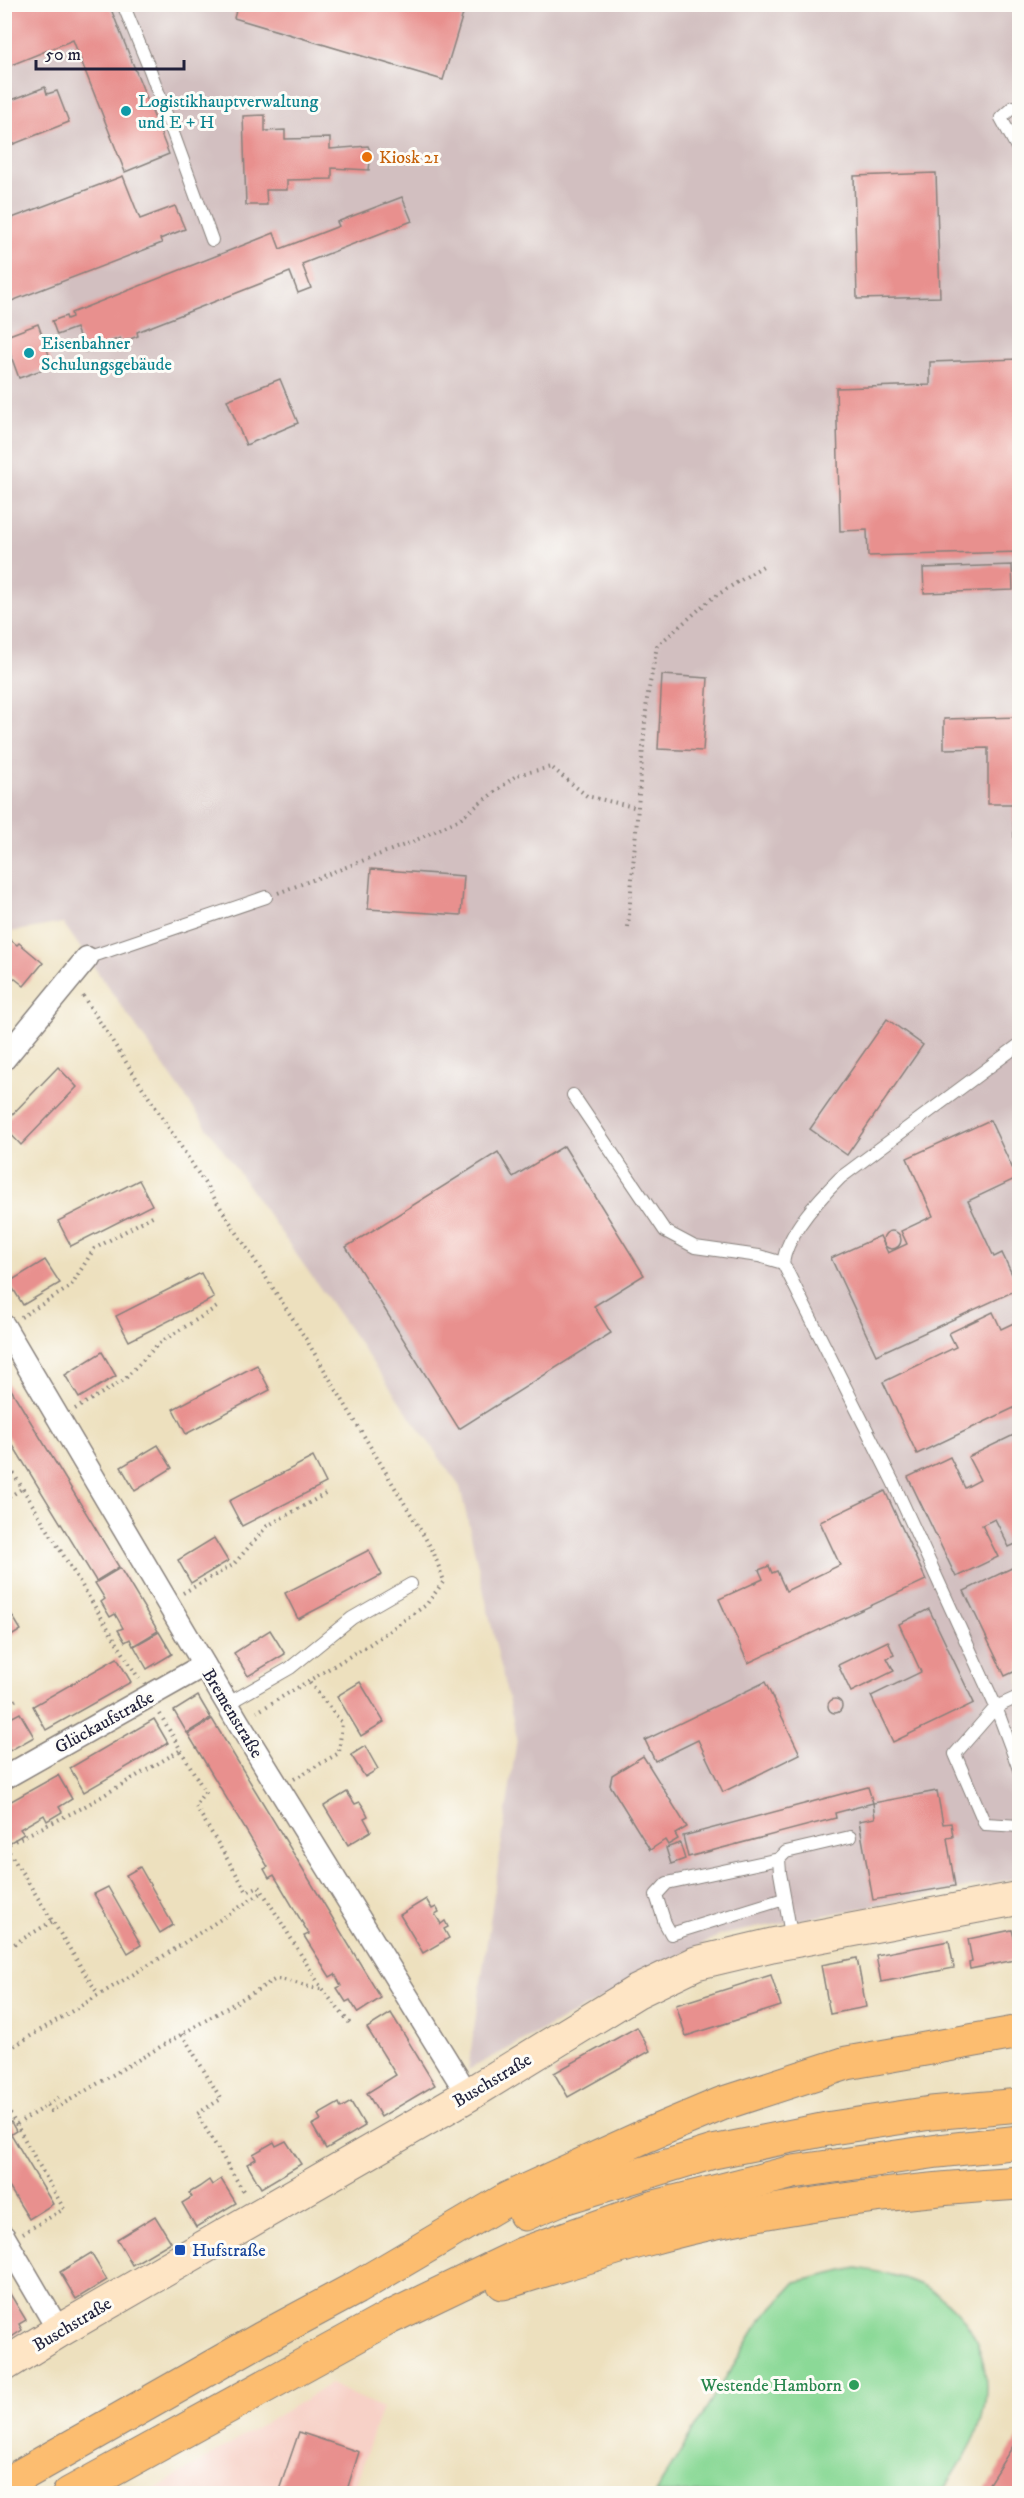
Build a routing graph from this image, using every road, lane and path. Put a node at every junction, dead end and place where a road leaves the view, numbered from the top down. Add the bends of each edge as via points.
1 (123, 4) edge
2 (1017, 103) edge
3 (1020, 153) edge
4 (212, 240) dead end
5 (764, 566) dead end
6 (638, 808) junction
7 (266, 897) joint
8 (628, 927) dead end
9 (87, 958) joint
10 (68, 979) junction
11 (1020, 1044) edge
12 (4, 1059) edge
13 (573, 1095) dead end
14 (154, 1215) dead end
15 (783, 1263) junction
16 (217, 1307) dead end
17 (5, 1327) edge
18 (59, 1418) junction
19 (4, 1458) edge
20 (23, 1488) junction
21 (327, 1493) dead end
22 (4, 1500) edge
23 (411, 1584) dead end
24 (167, 1602) junction
25 (204, 1665) junction
26 (309, 1682) junction
27 (1020, 1696) edge
28 (150, 1697) junction
29 (19, 1698) dead end
30 (4, 1706) edge
31 (996, 1707) junction
32 (233, 1713) junction
33 (181, 1750) junction
34 (1020, 1772) edge
35 (4, 1778) edge
36 (278, 1788) junction
37 (1020, 1826) edge
38 (849, 1837) dead end
39 (5, 1847) edge
40 (779, 1859) junction
41 (263, 1892) junction
42 (1020, 1898) edge
43 (784, 1899) junction
44 (53, 1921) junction
45 (792, 1941) junction
46 (4, 1950) edge
47 (322, 1989) junction
48 (98, 1994) junction
49 (352, 2026) dead end
50 (1020, 2032) edge
51 (182, 2034) junction
52 (4, 2052) edge
53 (468, 2095) junction
54 (60, 2097) dead end
55 (4, 2103) edge
56 (47, 2105) junction
57 (1020, 2105) edge
58 (17, 2124) junction
59 (1020, 2142) edge
60 (1020, 2183) edge
61 (258, 2215) junction
62 (6, 2240) edge
63 (356, 2288) junction
64 (389, 2318) junction
65 (59, 2331) junction
66 (4, 2365) edge
67 (4, 2485) edge
68 (69, 2493) edge

1 - 4 lane
2 - 3 lane via 1001,118
5 - 6 path via 711,599 657,646 647,699
6 - 7 path via 587,795 551,767 518,775 458,820 412,842
6 - 8 path
7 - 9 lane
9 - 10 street
10 - 12 street
10 - 26 path via 88,1002 304,1336 433,1551 444,1581 426,1605
11 - 15 lane via 840,1178 817,1202 791,1240
13 - 15 lane via 665,1231 695,1247
14 - 17 path via 94,1249 70,1287
15 - 31 lane via 894,1482
16 - 18 path via 159,1343 124,1380
17 - 18 street, Bremenstraße
18 - 24 street, Bremenstraße
19 - 20 path
20 - 22 path
20 - 28 path
21 - 24 path via 267,1526 233,1565
23 - 32 lane via 352,1618
24 - 25 street, Bremenstraße
25 - 28 street, Glückaufstraße
25 - 32 street, Bremenstraße
26 - 32 path
26 - 36 path via 342,1723 339,1753
27 - 31 lane
28 - 33 path
28 - 35 street, Glückaufstraße
29 - 30 path
31 - 34 lane
31 - 37 lane via 954,1754 985,1824
32 - 36 street, Bremenstraße
33 - 39 path
33 - 41 path via 205,1792 195,1805 247,1892 260,1887
36 - 53 street, Bremenstraße
38 - 40 lane via 786,1852
39 - 44 path
40 - 43 lane
40 - 43 lane via 667,1883 656,1895 671,1934
41 - 47 path
41 - 48 path
42 - 45 street, Buschstraße
43 - 45 lane
44 - 46 path
44 - 48 path
45 - 53 street, Buschstraße via 696,1963 636,1992
47 - 49 path
47 - 51 path via 276,1979
48 - 52 path
50 - 63 highway via 847,2063 721,2104 507,2199
51 - 56 path via 51,2111
51 - 61 path via 221,2099 197,2114
53 - 61 street, Buschstraße
54 - 56 path
55 - 58 path
56 - 58 path
57 - 63 highway via 832,2128 713,2152 560,2199
58 - 62 path via 64,2209
59 - 64 highway via 794,2172 651,2208 522,2254
60 - 64 highway via 849,2199 725,2220 613,2249
61 - 65 street, Buschstraße
62 - 65 street
63 - 67 highway
64 - 68 highway
65 - 66 street, Buschstraße

